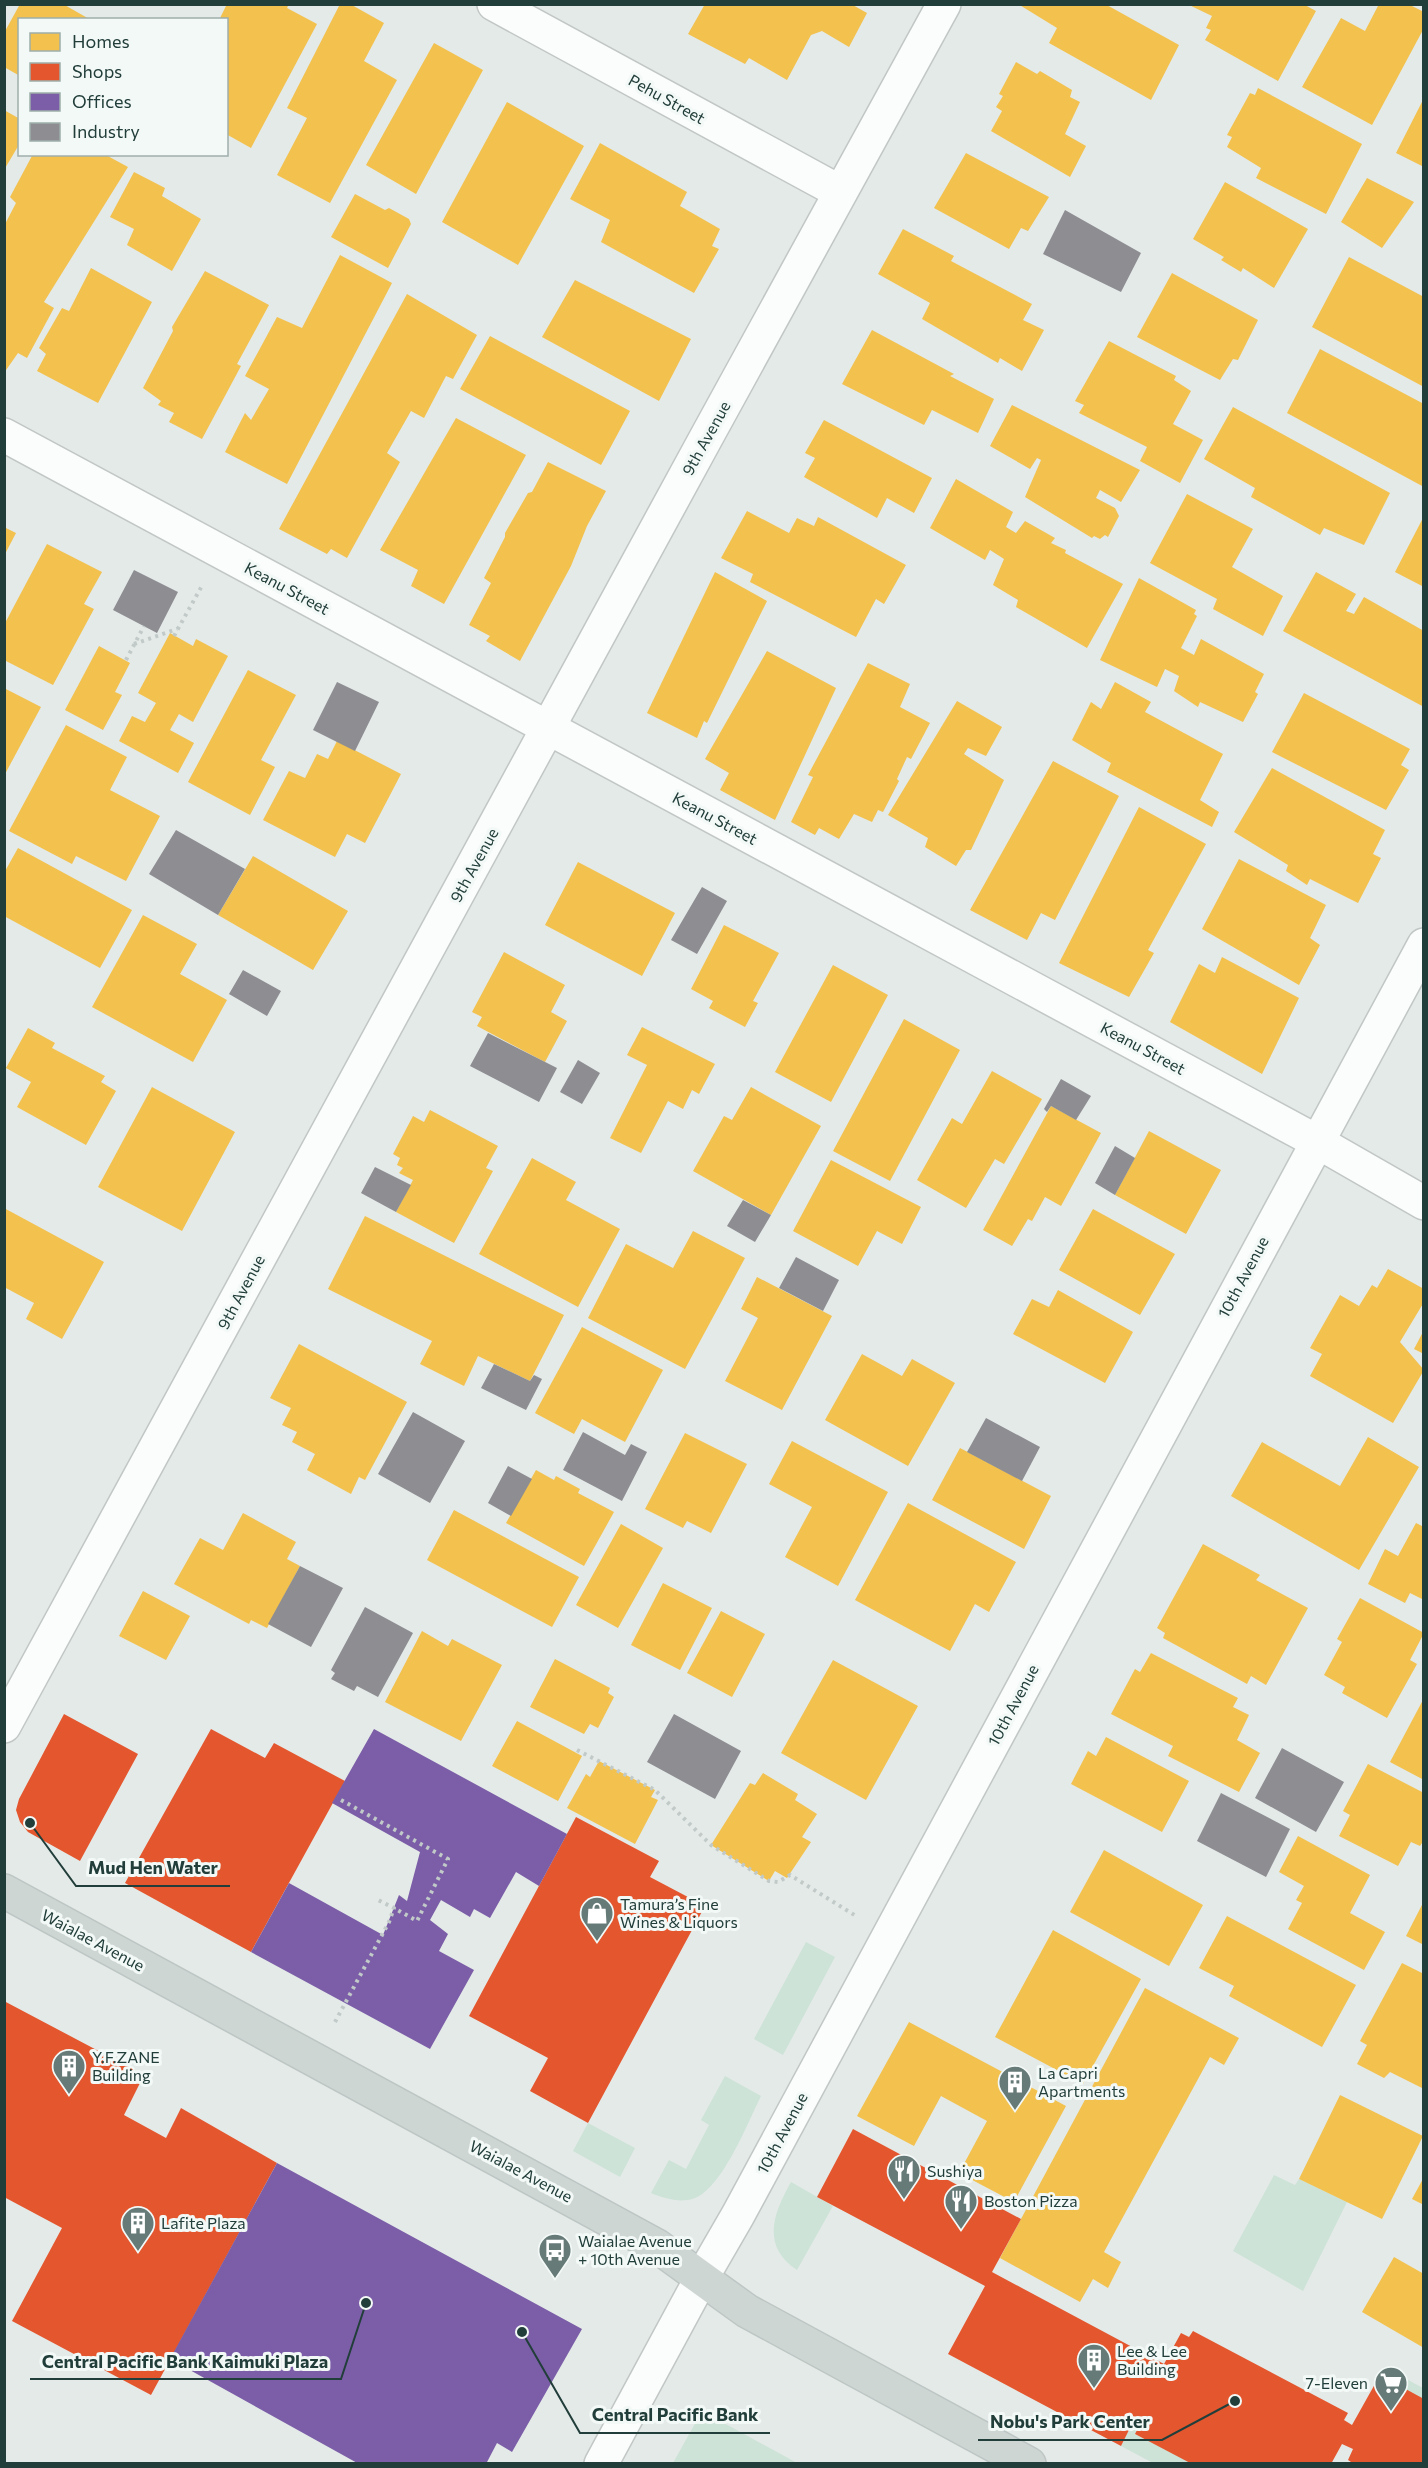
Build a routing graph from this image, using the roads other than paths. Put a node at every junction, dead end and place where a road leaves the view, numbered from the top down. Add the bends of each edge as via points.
1 (494, 4) edge
2 (944, 4) edge
3 (840, 192) junction
4 (4, 435) edge
5 (548, 729) junction
6 (1424, 945) edge
7 (1316, 1141) junction
8 (1424, 1203) edge
9 (4, 1726) edge
10 (4, 1892) edge
11 (701, 2279) junction
12 (601, 2463) edge
13 (1029, 2463) edge

1 - 3 street, Pehu Street
2 - 3 street, 9th Avenue
3 - 5 street, 9th Avenue
4 - 5 street, Keanu Street
5 - 7 street, Keanu Street
5 - 9 street, 9th Avenue
6 - 7 street, 10th Avenue
7 - 8 street, Keanu Street
7 - 11 street, 10th Avenue
10 - 11 main road, Waialae Avenue via 657,2246
11 - 12 street, 10th Avenue
11 - 13 main road, Waialae Avenue via 747,2311

